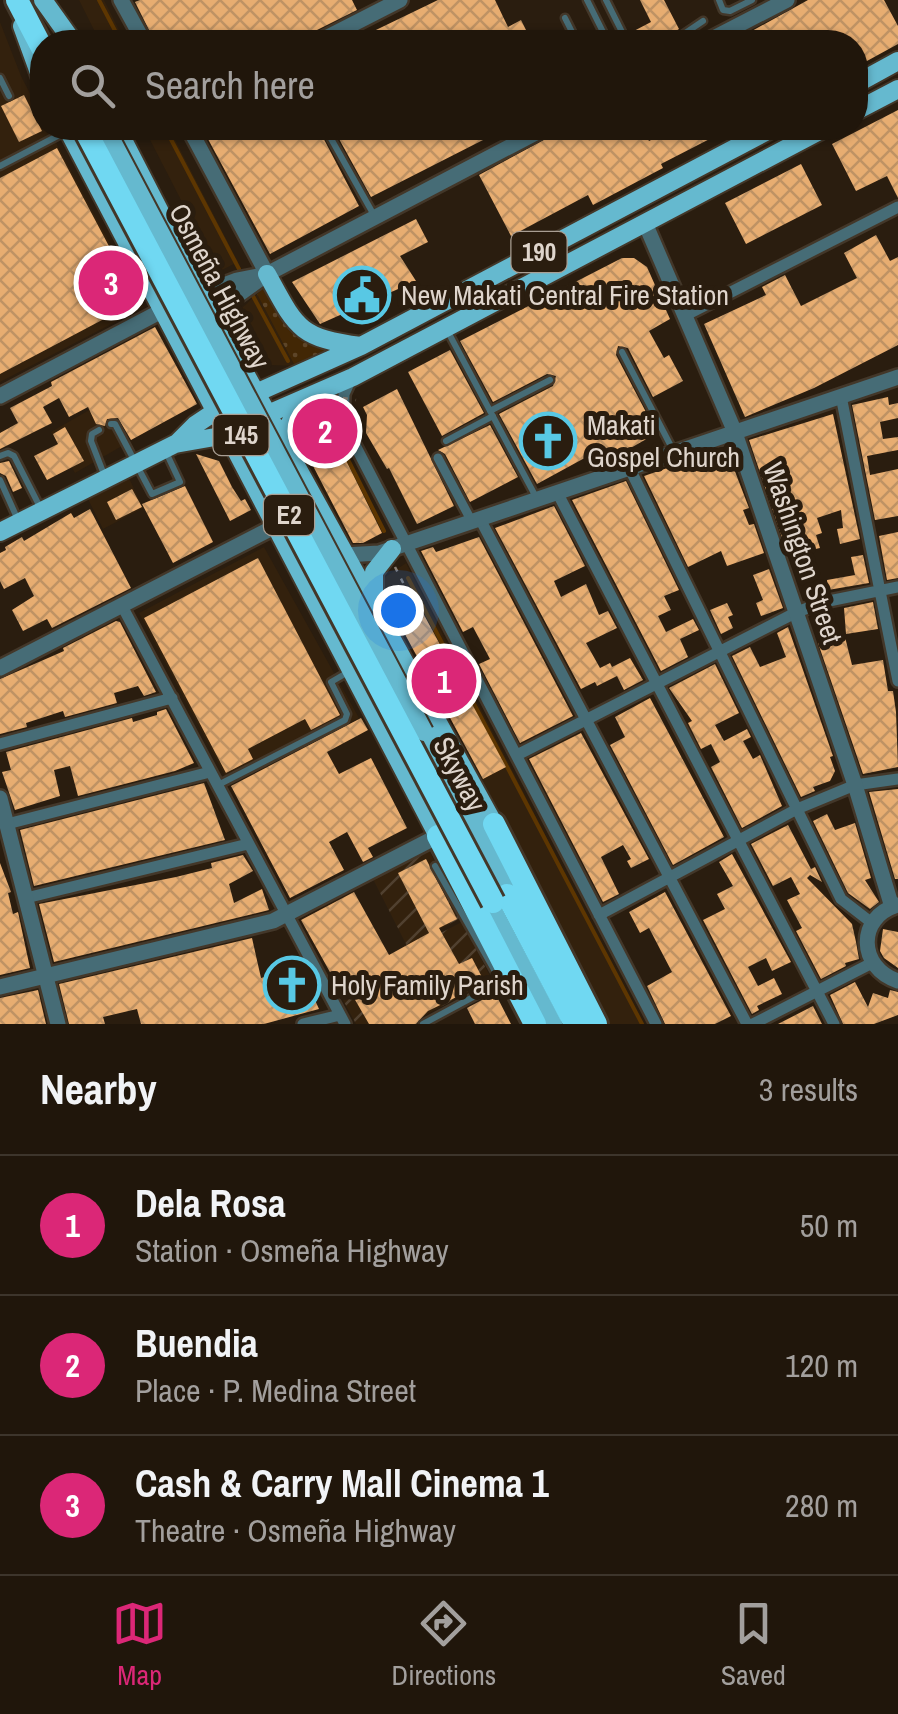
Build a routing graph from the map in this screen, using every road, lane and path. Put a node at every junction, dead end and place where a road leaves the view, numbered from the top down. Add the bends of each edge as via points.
1 (122, 0) edge
2 (400, 0) edge
3 (587, 0) edge
4 (606, 0) edge
5 (718, 0) edge
6 (752, 0) edge
7 (787, 0) edge
8 (27, 1) edge
9 (766, 5) edge
10 (565, 18) dead end
11 (702, 21) dead end
12 (32, 30) edge
13 (35, 30) edge
14 (48, 30) edge
15 (138, 30) edge
16 (341, 30) edge
17 (571, 30) edge
18 (602, 30) edge
19 (621, 30) edge
20 (689, 30) edge
21 (725, 30) edge
22 (898, 61) edge
23 (868, 77) edge
24 (0, 78) edge
25 (898, 89) edge
26 (9, 96) dead end
27 (868, 105) edge
28 (51, 140) edge
29 (81, 140) edge
30 (81, 140) edge
31 (81, 140) edge
32 (110, 140) edge
33 (110, 140) edge
34 (123, 140) edge
35 (194, 140) edge
36 (332, 140) edge
37 (522, 140) edge
38 (750, 140) edge
39 (802, 140) edge
40 (0, 166) edge
41 (898, 207) edge
42 (375, 218) junction
43 (644, 223) junction
44 (267, 274) junction
45 (202, 293) junction
46 (164, 310) junction
47 (214, 315) junction
48 (684, 316) junction
49 (446, 329) junction
50 (176, 334) junction
51 (361, 346) junction
52 (622, 352) dead end
53 (353, 377) junction
54 (898, 378) edge
55 (550, 380) dead end
56 (256, 393) junction
57 (323, 395) junction
58 (0, 396) edge
59 (841, 396) junction
60 (356, 400) dead end
61 (216, 411) junction
62 (267, 412) junction
63 (492, 414) junction
64 (111, 424) dead end
65 (99, 430) dead end
66 (734, 430) junction
67 (227, 432) junction
68 (446, 441) dead end
69 (170, 446) junction
70 (674, 452) junction
71 (289, 454) junction
72 (0, 456) edge
73 (438, 458) dead end
74 (136, 462) junction
75 (629, 467) junction
76 (105, 478) junction
77 (0, 480) edge
78 (556, 492) junction
79 (537, 499) junction
80 (42, 510) junction
81 (476, 520) junction
82 (19, 522) junction
83 (274, 527) junction
84 (0, 532) edge
85 (396, 548) junction
86 (345, 555) junction
87 (898, 587) edge
88 (880, 590) junction
89 (413, 602) dead end
90 (121, 604) junction
91 (797, 612) junction
92 (383, 624) junction
93 (719, 650) junction
94 (0, 668) edge
95 (351, 670) junction
96 (898, 682) edge
97 (654, 684) junction
98 (172, 698) junction
99 (587, 719) junction
100 (0, 744) edge
101 (516, 755) junction
102 (210, 772) junction
103 (898, 779) edge
104 (217, 785) junction
105 (855, 785) junction
106 (0, 798) edge
107 (797, 810) junction
108 (7, 824) junction
109 (494, 824) junction
110 (446, 836) junction
111 (738, 842) junction
112 (248, 844) junction
113 (669, 878) junction
114 (513, 892) junction
115 (26, 898) junction
116 (895, 906) edge
117 (599, 915) junction
118 (286, 916) junction
119 (872, 923) junction
120 (872, 963) junction
121 (46, 976) junction
122 (504, 976) junction
123 (898, 980) edge
124 (0, 987) edge
125 (817, 992) junction
126 (342, 1019) edge
127 (58, 1024) edge
128 (303, 1024) edge
129 (422, 1024) edge
130 (526, 1024) edge
131 (535, 1024) edge
132 (556, 1024) edge
133 (576, 1024) edge
134 (583, 1024) edge
135 (596, 1024) edge
136 (656, 1024) edge
137 (750, 1024) edge
138 (834, 1024) edge

1 - 15 street
2 - 16 street
3 - 18 lane
4 - 19 lane
5 - 6 lane via 730,11
7 - 9 street
8 - 12 main road
8 - 13 main road
8 - 14 highway
9 - 21 street
10 - 17 lane
11 - 20 lane
22 - 23 main road
24 - 26 lane
25 - 27 main road
28 - 40 lane
29 - 46 main road, Osmeña Highway
30 - 110 main road, Osmeña Highway / 145, bridge via 403,742
31 - 132 highway, Skyway / E2, bridge
32 - 114 main road, Osmeña Highway / 145, bridge
33 - 133 highway, Skyway / E2, bridge
34 - 45 main road, Osmeña Highway
35 - 44 street
36 - 42 lane
37 - 42 street
38 - 51 main road, 190
39 - 43 main road, 190
41 - 48 street
42 - 44 street
43 - 48 street, Washington Street
43 - 49 main road, 190
44 - 45 street
44 - 47 street
44 - 51 main road via 309,334
45 - 46 street
45 - 47 main road, Osmeña Highway
46 - 50 main road, Osmeña Highway
46 - 58 street
47 - 50 street
47 - 56 main road, Osmeña Highway
48 - 66 street, Washington Street
49 - 53 main road, 190
49 - 63 lane
50 - 61 main road, Osmeña Highway
51 - 56 main road, 190
52 - 70 lane
53 - 57 main road, 190
53 - 85 street via 344,394 343,422
54 - 59 street
55 - 63 lane
56 - 61 main road, 190
56 - 62 main road, Osmeña Highway
57 - 60 path, bridge
57 - 62 main road, 190
57 - 71 main road via 290,424
59 - 66 street
59 - 88 street
61 - 67 main road, Osmeña Highway
61 - 69 main road, 190
62 - 67 main road, 190
62 - 71 main road, Osmeña Highway
63 - 68 lane
63 - 79 lane
64 - 74 lane
65 - 76 lane via 90,441
66 - 70 street
66 - 91 street, Washington Street
67 - 69 main road, 190
67 - 83 main road, Osmeña Highway
69 - 74 main road, 190
69 - 74 lane via 180,482 151,494
70 - 75 street
71 - 86 main road, Osmeña Highway
72 - 80 lane via 14,456
73 - 81 street
74 - 76 main road, 190
75 - 78 street
75 - 93 street
76 - 80 main road, 190
77 - 82 lane
78 - 79 street
78 - 97 street
79 - 81 street
80 - 82 main road, 190
81 - 85 street
81 - 99 street
82 - 84 main road, 190
83 - 90 street
83 - 95 main road, Osmeña Highway
85 - 86 street
85 - 89 path
85 - 92 main road via 378,564 372,582
85 - 101 street
86 - 92 main road, Osmeña Highway
87 - 88 street
88 - 91 street
88 - 96 street
90 - 94 street
90 - 98 street via 152,649
91 - 93 street
91 - 105 street, Washington Street
92 - 109 main road, Osmeña Highway
93 - 97 street
93 - 107 street
95 - 104 lane via 331,682 345,720
95 - 110 main road, Osmeña Highway
97 - 99 street
97 - 111 street
98 - 100 street
98 - 102 street
99 - 101 street
99 - 113 street
101 - 117 street
102 - 104 street
102 - 108 street
103 - 105 street
104 - 112 street
105 - 107 street
105 - 116 street, Washington Street
106 - 108 street
107 - 111 street
107 - 119 street via 841,900
108 - 115 street
109 - 114 main road, Osmeña Highway
109 - 135 highway
110 - 118 street
110 - 122 highway via 446,869
110 - 132 main road, Osmeña Highway / 145
111 - 113 street
111 - 125 street
112 - 115 street
112 - 118 street
113 - 117 street
113 - 137 street
114 - 134 main road, Osmeña Highway / 145
115 - 121 street
116 - 119 street
117 - 136 street
118 - 121 street
118 - 126 street
119 - 120 street via 866,943
120 - 123 street
120 - 125 street
121 - 124 street
121 - 127 street
122 - 129 lane
122 - 130 lane
122 - 131 highway
125 - 137 street
125 - 138 street
126 - 128 street

